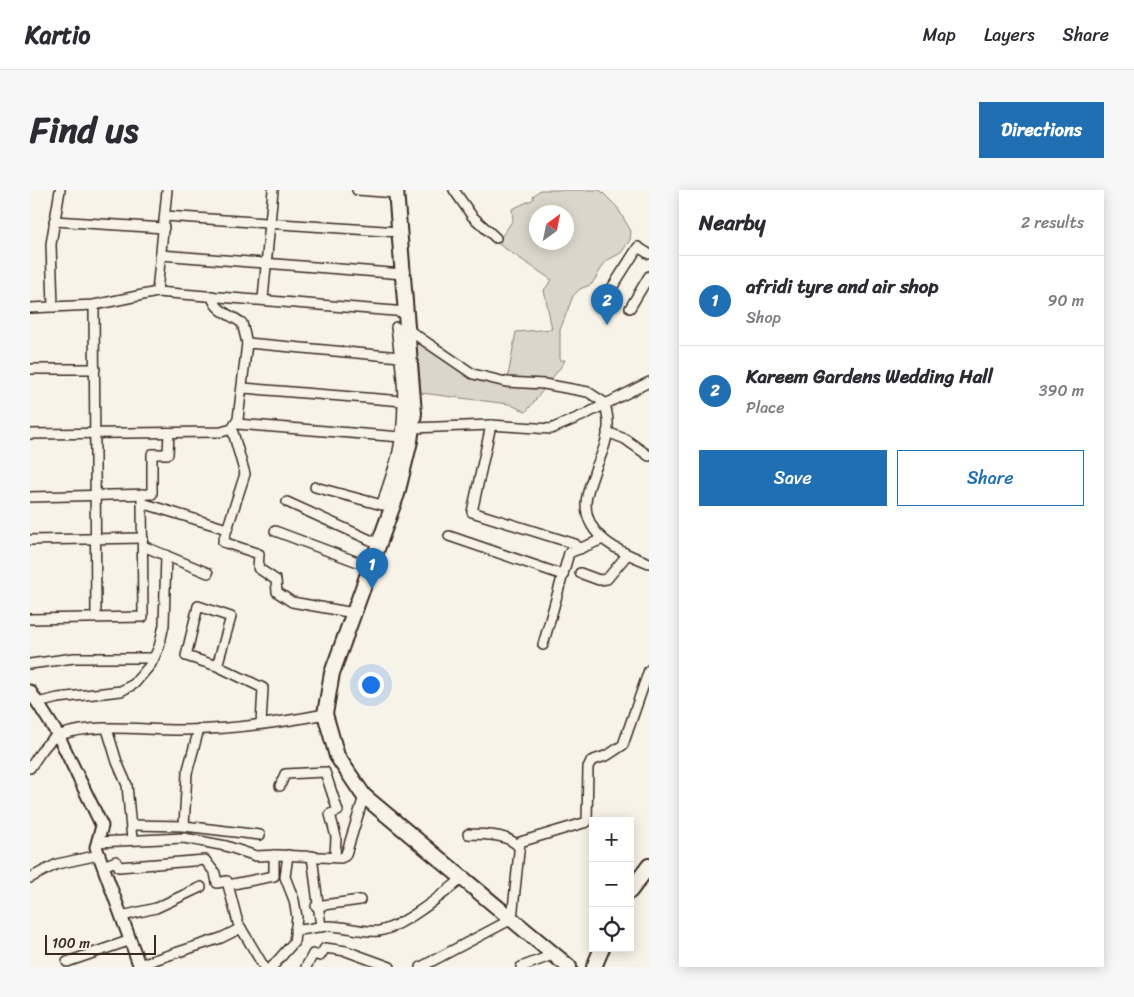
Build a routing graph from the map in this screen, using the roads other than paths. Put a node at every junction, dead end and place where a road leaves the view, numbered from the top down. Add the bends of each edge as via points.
1 (60, 190) edge
2 (168, 190) edge
3 (273, 190) edge
4 (357, 190) edge
5 (454, 190) edge
6 (396, 192) edge
7 (165, 216) junction
8 (54, 221) junction
9 (270, 223) junction
10 (164, 228) junction
11 (400, 232) junction
12 (496, 238) dead end
13 (649, 254) edge
14 (161, 255) junction
15 (266, 263) junction
16 (403, 274) junction
17 (649, 276) edge
18 (157, 292) junction
19 (608, 294) dead end
20 (212, 296) junction
21 (263, 299) junction
22 (94, 305) junction
23 (53, 307) junction
24 (30, 308) edge
25 (630, 308) dead end
26 (406, 312) junction
27 (402, 328) junction
28 (247, 343) junction
29 (400, 357) junction
30 (30, 369) edge
31 (94, 369) junction
32 (649, 382) edge
33 (243, 388) junction
34 (404, 401) junction
35 (605, 403) junction
36 (235, 426) junction
37 (491, 426) junction
38 (412, 428) junction
39 (606, 432) junction
40 (169, 433) junction
41 (30, 434) edge
42 (96, 434) junction
43 (401, 437) junction
44 (649, 456) edge
45 (315, 487) dead end
46 (96, 496) junction
47 (30, 497) edge
48 (142, 499) junction
49 (287, 502) dead end
50 (227, 529) junction
51 (276, 531) dead end
52 (449, 536) dead end
53 (96, 538) junction
54 (603, 539) junction
55 (30, 540) edge
56 (143, 542) junction
57 (379, 544) junction
58 (580, 549) junction
59 (627, 554) junction
60 (166, 555) junction
61 (649, 563) edge
62 (371, 567) junction
63 (208, 573) dead end
64 (580, 573) dead end
65 (563, 575) junction
66 (354, 612) junction
67 (96, 617) junction
68 (30, 618) edge
69 (543, 645) dead end
70 (154, 658) junction
71 (30, 664) edge
72 (217, 666) junction
73 (649, 670) edge
74 (30, 691) edge
75 (37, 703) junction
76 (325, 714) junction
77 (261, 724) junction
78 (107, 729) junction
79 (199, 729) junction
80 (58, 735) junction
81 (30, 768) edge
82 (280, 786) dead end
83 (364, 796) junction
84 (132, 825) junction
85 (184, 826) junction
86 (468, 834) dead end
87 (260, 835) dead end
88 (132, 840) junction
89 (97, 842) junction
90 (519, 847) junction
91 (274, 855) junction
92 (288, 855) junction
93 (312, 856) junction
94 (335, 857) junction
95 (101, 860) junction
96 (649, 866) edge
97 (30, 878) edge
98 (463, 878) junction
99 (228, 885) junction
100 (634, 886) edge
101 (201, 887) dead end
102 (360, 900) dead end
103 (316, 906) junction
104 (122, 916) junction
105 (512, 919) junction
106 (321, 927) junction
107 (241, 928) junction
108 (295, 930) junction
109 (131, 940) junction
110 (600, 952) edge
111 (555, 954) junction
112 (67, 962) dead end
113 (140, 966) edge
114 (567, 966) edge
115 (264, 967) edge
116 (272, 967) edge
117 (306, 967) edge
118 (390, 967) edge
119 (421, 967) edge
120 (521, 967) edge
121 (594, 967) edge

1 - 8 street
2 - 7 street
3 - 9 street
4 - 6 street
5 - 12 street via 472,216
6 - 11 main road
7 - 9 street
7 - 10 street
8 - 10 street
8 - 23 street via 51,244
9 - 11 street
9 - 15 street
10 - 14 street
11 - 16 main road
13 - 19 street via 638,247
14 - 15 street
14 - 18 street
15 - 16 street
15 - 21 street
16 - 26 main road
17 - 25 street
18 - 20 street
18 - 22 street
20 - 21 street
20 - 28 street via 218,309 242,324
21 - 26 street
22 - 23 street
22 - 31 street
23 - 24 street
26 - 27 main road
27 - 29 street
27 - 35 street via 473,374 506,382 544,384 588,392
27 - 38 main road via 414,412
28 - 29 street
28 - 33 street
29 - 34 street
30 - 31 street
31 - 42 street
32 - 35 street
33 - 34 street
33 - 36 street
34 - 43 street
35 - 37 street via 551,429
35 - 39 street
36 - 40 street via 221,432
36 - 43 street
36 - 50 street via 245,474
37 - 38 street
37 - 58 street via 472,512 575,544
38 - 57 main road via 397,494
39 - 44 street via 625,439
39 - 54 street via 604,449 586,504 592,525
40 - 42 street
40 - 48 street via 168,454 152,454 152,494
41 - 42 street
42 - 46 street
43 - 45 street via 382,505
46 - 47 street
46 - 48 street
46 - 53 street
48 - 50 street
48 - 56 street
49 - 57 street
50 - 66 street via 223,542 259,554 258,568 276,580 277,592 284,597 292,602
51 - 62 street
52 - 65 street
53 - 55 street
53 - 56 street
53 - 67 street
54 - 58 street
54 - 59 street
56 - 60 street
56 - 67 street via 143,617
57 - 62 main road
58 - 65 street via 570,553
59 - 61 street
59 - 64 street via 607,579 599,580
60 - 63 street
60 - 70 street via 164,625
62 - 66 main road
65 - 69 street
66 - 76 main road via 332,673
67 - 68 street
70 - 71 street via 74,658
70 - 75 street via 134,684 121,691
72 - 72 street via 231,617 198,606 186,656
72 - 77 street via 263,688
73 - 90 street via 623,745 591,761 588,766 587,822 524,840
74 - 75 street
75 - 80 street
76 - 77 street
76 - 83 main road via 338,756
77 - 79 street
78 - 79 street
78 - 80 street
78 - 84 street via 127,785
79 - 85 street via 187,773
80 - 81 street
80 - 89 street via 102,826
82 - 94 street via 285,774 325,772 338,811 330,814 336,837
83 - 94 street via 345,856
83 - 98 main road
84 - 85 street
84 - 88 street
85 - 87 street
86 - 90 street via 504,837
88 - 89 street
88 - 91 street via 184,838 256,856
89 - 95 street
90 - 105 street
91 - 92 street
91 - 99 street via 274,876
92 - 93 street
92 - 108 street via 285,877 294,900
93 - 94 street
93 - 103 street
95 - 97 street via 57,864
95 - 99 street via 116,861 118,867 205,860 215,873 217,882 226,881
95 - 104 street
96 - 100 main road
98 - 105 main road
98 - 106 street via 434,900 380,931
99 - 107 street
101 - 104 street via 156,908
102 - 103 street
103 - 106 street
104 - 109 street
105 - 111 main road
105 - 119 street
106 - 108 street
107 - 113 street
107 - 115 street
108 - 116 street via 294,942
109 - 112 street
109 - 113 street
110 - 121 main road
111 - 114 main road
111 - 120 street
117 - 118 street via 313,954 320,956 326,948 346,951

